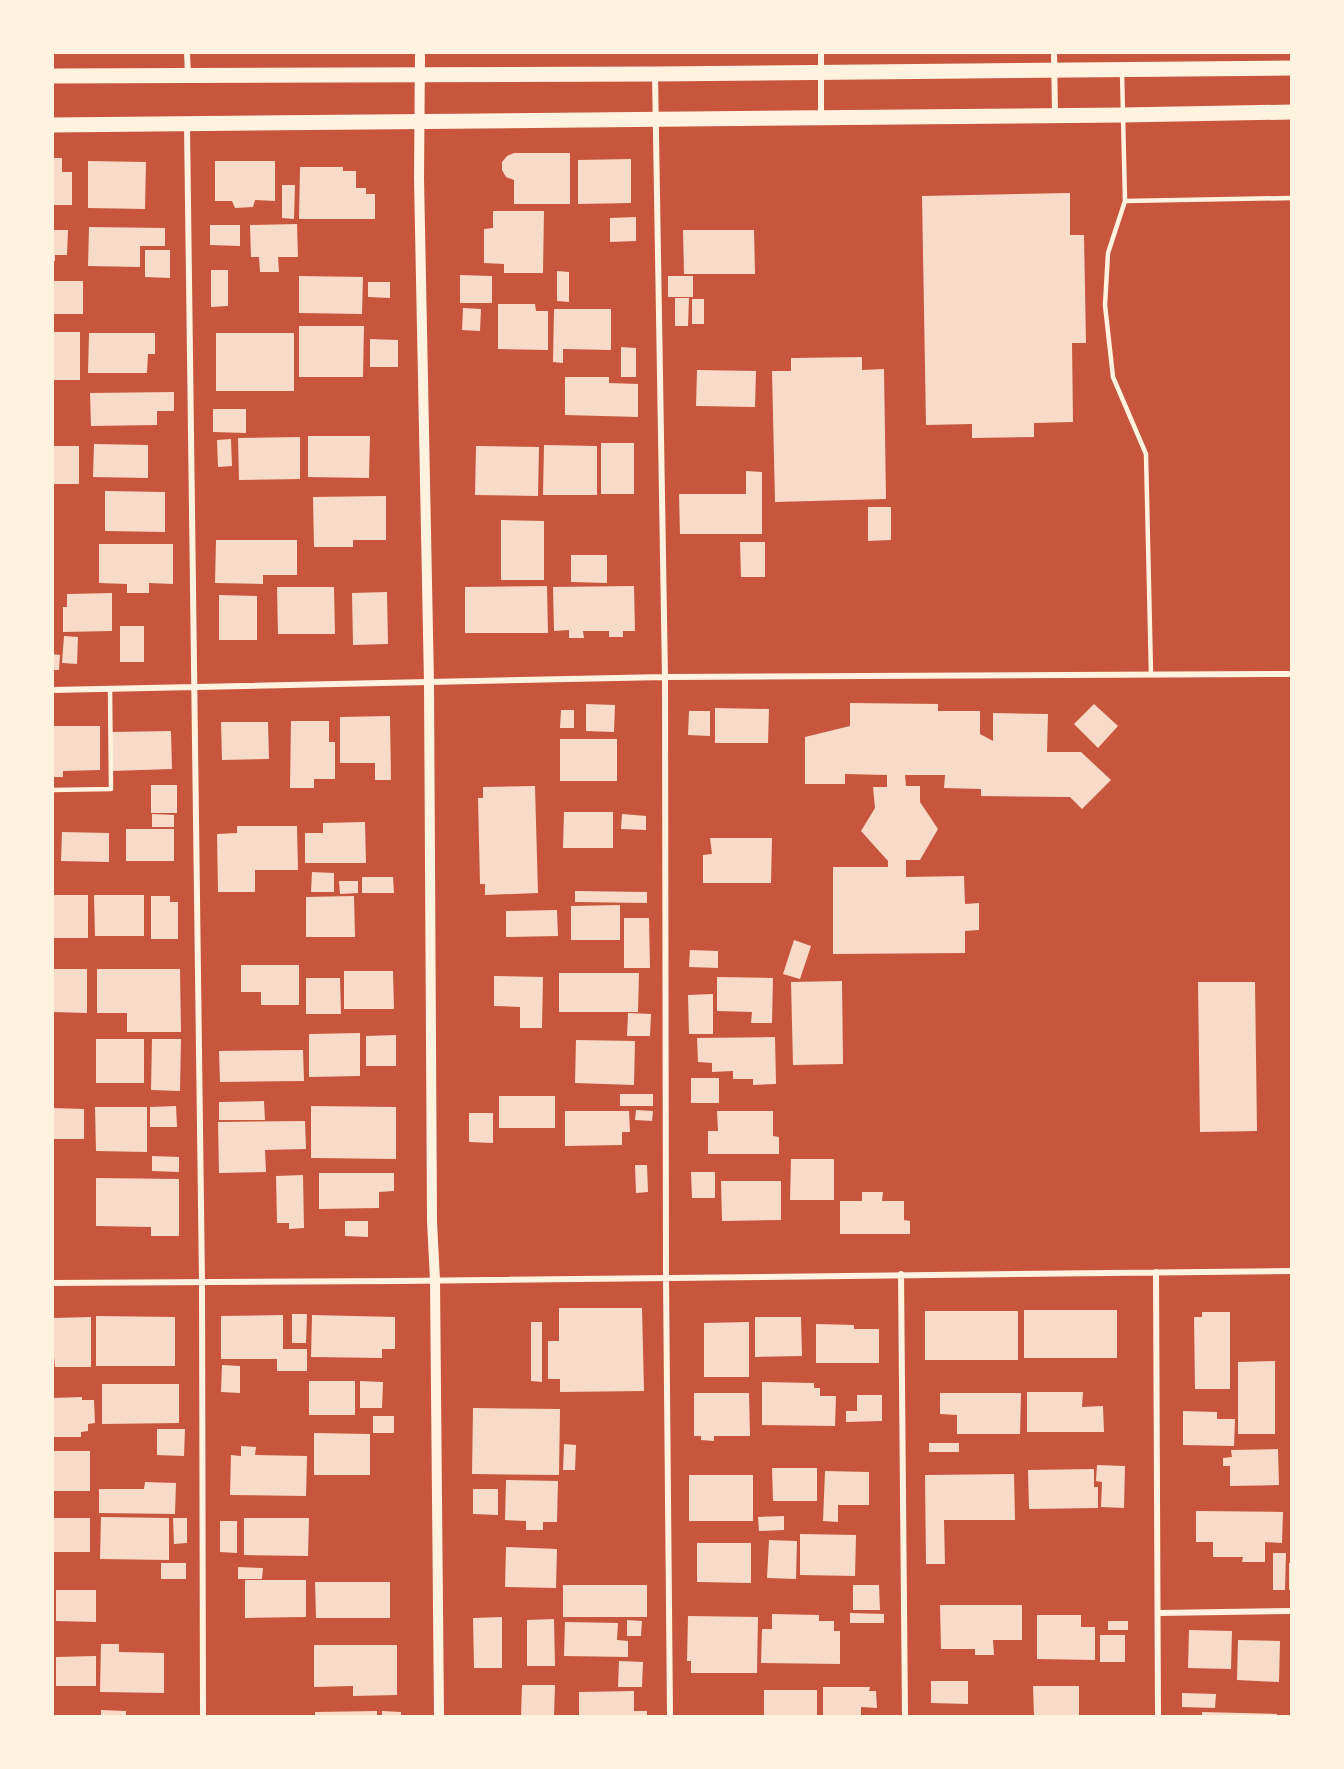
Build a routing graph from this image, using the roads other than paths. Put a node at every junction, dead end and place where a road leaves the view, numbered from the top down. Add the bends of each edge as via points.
1 (188, 52) edge
2 (420, 52) edge
3 (821, 52) edge
4 (1054, 52) edge
5 (1292, 68) edge
6 (1055, 70) junction
7 (1122, 70) junction
8 (821, 72) junction
9 (655, 74) junction
10 (188, 75) junction
11 (420, 75) junction
12 (52, 76) edge
13 (1292, 112) edge
14 (1055, 115) junction
15 (1123, 115) junction
16 (821, 118) junction
17 (656, 120) junction
18 (420, 122) junction
19 (52, 125) edge
20 (187, 125) junction
21 (1292, 198) edge
22 (1125, 201) junction
23 (1151, 674) junction
24 (1292, 674) edge
25 (665, 677) junction
26 (429, 682) junction
27 (195, 687) junction
28 (110, 688) junction
29 (52, 690) edge
30 (52, 790) edge
31 (1292, 1270) edge
32 (1156, 1272) junction
33 (901, 1274) junction
34 (666, 1278) junction
35 (435, 1280) junction
36 (52, 1282) edge
37 (202, 1282) junction
38 (1292, 1611) edge
39 (1158, 1613) junction
40 (203, 1716) edge
41 (440, 1716) edge
42 (670, 1716) edge
43 (905, 1716) edge
44 (1158, 1716) edge

1 - 10 street
2 - 11 street
3 - 8 street
4 - 6 street
5 - 7 main road
6 - 7 main road
6 - 8 main road
6 - 14 street
7 - 15 lane
8 - 9 main road
8 - 16 street
9 - 11 main road
9 - 17 street
10 - 11 main road
10 - 12 main road
11 - 18 street
13 - 15 main road
14 - 15 main road
14 - 16 main road
15 - 22 lane
16 - 17 main road
17 - 18 main road
17 - 25 street
18 - 20 main road
18 - 26 street
19 - 20 main road
20 - 27 street
21 - 22 lane
22 - 23 lane via 1108,253 1106,305 1113,378 1146,454
23 - 24 street
23 - 25 street
25 - 26 street
25 - 34 street
26 - 27 street
26 - 35 street
27 - 28 street
27 - 37 street
28 - 29 street
28 - 30 lane via 111,789
31 - 32 street
32 - 33 street
32 - 39 street
33 - 34 street
33 - 43 street
34 - 35 street
34 - 42 street
35 - 37 street
35 - 41 street
36 - 37 street
37 - 40 street
38 - 39 street
39 - 44 street

